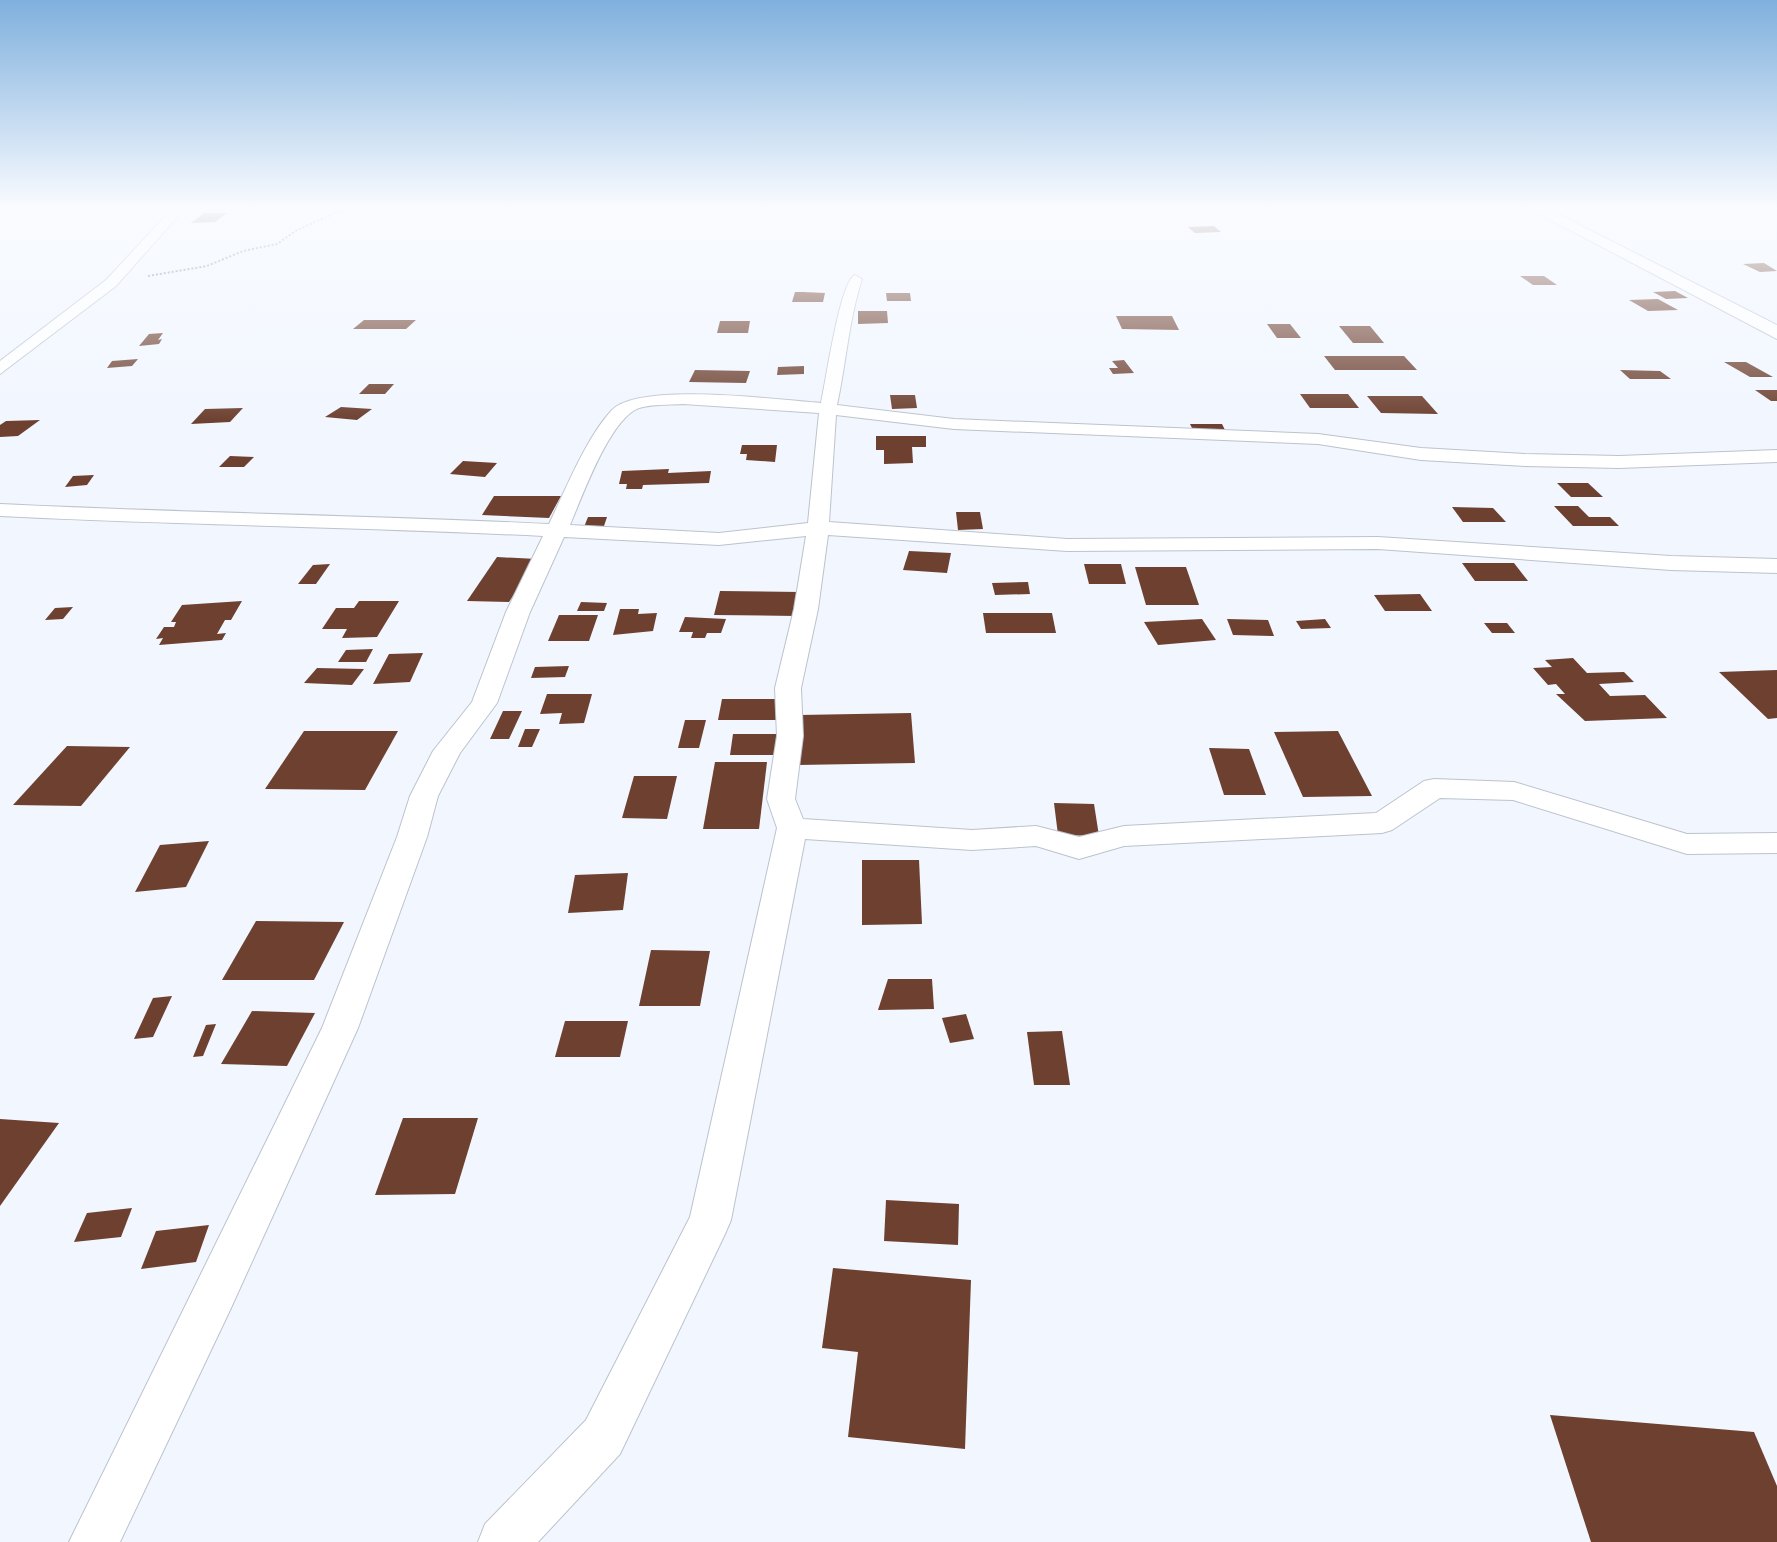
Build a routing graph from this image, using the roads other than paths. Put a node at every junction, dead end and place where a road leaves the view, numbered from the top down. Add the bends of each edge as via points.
1 (115, 279) edge
2 (855, 279) dead end
3 (1672, 279) edge
4 (1777, 333) edge
5 (0, 369) edge
6 (828, 409) junction
7 (1777, 456) edge
8 (0, 510) edge
9 (818, 528) junction
10 (556, 532) junction
11 (1777, 566) edge
12 (792, 828) junction
13 (1777, 843) edge
14 (94, 1542) edge
15 (503, 1542) edge

1 - 5 street
2 - 6 street
3 - 4 street
6 - 7 street via 929,422 1303,438 1421,454 1525,460
6 - 9 street
6 - 10 street via 683,399 636,403 618,413 609,426
8 - 10 street
9 - 10 street via 719,539
9 - 11 street via 1067,545 1378,543
9 - 12 street via 788,688 790,736 781,799
10 - 14 street via 484,703 447,751 424,796 340,1028
12 - 13 street via 972,840 1036,836 1079,848 1124,836 1382,823 1434,788 1514,791 1687,844
12 - 15 street via 710,1220 603,1437

